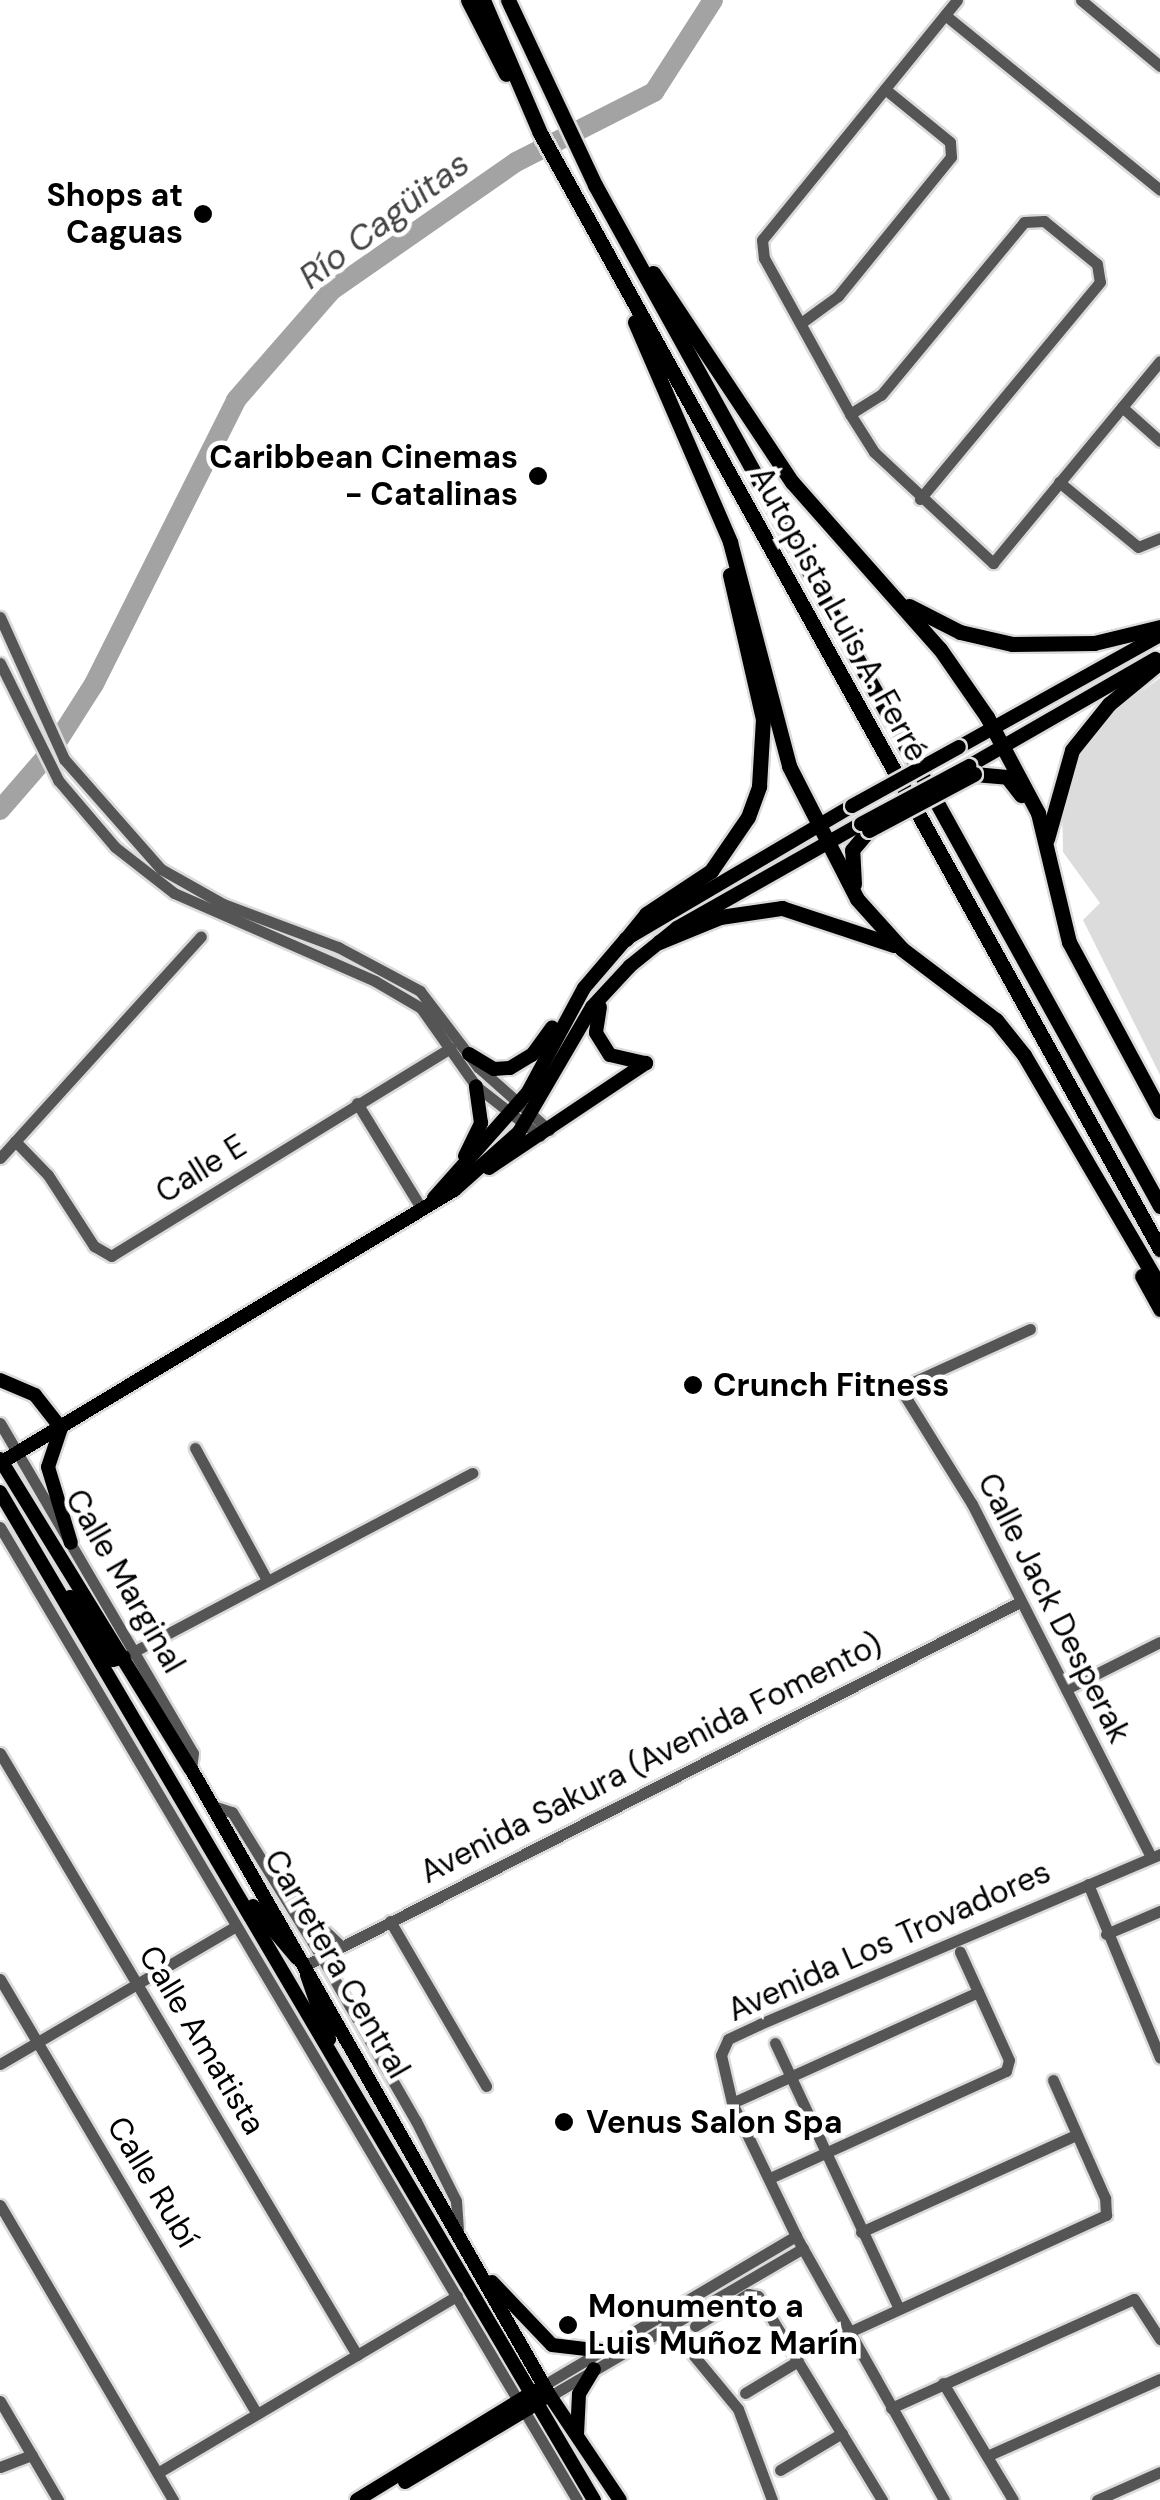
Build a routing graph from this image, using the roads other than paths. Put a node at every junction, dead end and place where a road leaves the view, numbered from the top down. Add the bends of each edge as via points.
1 (468, 0) edge
2 (483, 0) edge
3 (508, 0) edge
4 (958, 0) edge
5 (1082, 0) edge
6 (946, 15) junction
7 (1159, 62) edge
8 (885, 89) junction
9 (523, 96) junction
10 (1160, 190) edge
11 (626, 239) junction
12 (616, 270) junction
13 (801, 323) junction
14 (1160, 361) edge
15 (1122, 407) junction
16 (850, 414) junction
17 (1160, 441) edge
18 (1059, 482) junction
19 (920, 499) junction
20 (714, 513) junction
21 (1160, 538) edge
22 (895, 596) junction
23 (0, 617) edge
24 (1160, 627) edge
25 (1160, 635) edge
26 (1160, 659) edge
27 (0, 663) edge
28 (992, 727) junction
29 (1004, 747) junction
30 (971, 770) junction
31 (820, 825) junction
32 (865, 827) junction
33 (828, 843) junction
34 (1046, 843) junction
35 (854, 893) junction
36 (201, 936) dead end
37 (626, 939) junction
38 (659, 942) junction
39 (902, 948) junction
40 (584, 988) junction
41 (606, 994) junction
42 (450, 1048) junction
43 (469, 1054) junction
44 (476, 1086) junction
45 (357, 1103) junction
46 (516, 1108) junction
47 (1160, 1111) edge
48 (528, 1119) junction
49 (545, 1133) junction
50 (15, 1141) junction
51 (0, 1158) edge
52 (1084, 1161) junction
53 (458, 1179) junction
54 (426, 1205) junction
55 (1160, 1206) edge
56 (1160, 1249) edge
57 (1160, 1288) edge
58 (1160, 1309) edge
59 (1030, 1330) dead end
60 (0, 1380) edge
61 (0, 1422) edge
62 (61, 1428) junction
63 (194, 1448) dead end
64 (18, 1453) junction
65 (0, 1461) edge
66 (472, 1472) dead end
67 (0, 1492) edge
68 (0, 1527) edge
69 (71, 1543) junction
70 (266, 1578) junction
71 (58, 1587) junction
72 (1020, 1602) junction
73 (1160, 1642) edge
74 (130, 1654) junction
75 (1066, 1689) junction
76 (0, 1753) edge
77 (213, 1806) junction
78 (1155, 1856) edge
79 (1088, 1884) junction
80 (239, 1892) junction
81 (283, 1893) junction
82 (1160, 1911) edge
83 (390, 1921) junction
84 (234, 1927) junction
85 (1106, 1934) junction
86 (341, 1946) junction
87 (960, 1952) dead end
88 (320, 1956) junction
89 (306, 1965) junction
90 (0, 1978) edge
91 (137, 1984) junction
92 (978, 1992) junction
93 (38, 2042) junction
94 (774, 2043) dead end
95 (331, 2049) junction
96 (1160, 2058) edge
97 (0, 2064) edge
98 (790, 2078) junction
99 (1053, 2080) dead end
100 (486, 2086) dead end
101 (732, 2103) junction
102 (1076, 2136) junction
103 (825, 2154) junction
104 (770, 2178) junction
105 (0, 2205) edge
106 (458, 2229) junction
107 (860, 2232) junction
108 (800, 2242) junction
109 (446, 2244) junction
110 (486, 2276) junction
111 (454, 2290) junction
112 (900, 2309) junction
113 (666, 2320) junction
114 (694, 2326) dead end
115 (847, 2333) junction
116 (1160, 2338) edge
117 (602, 2350) junction
118 (357, 2355) junction
119 (798, 2361) junction
120 (594, 2368) junction
121 (1160, 2379) edge
122 (943, 2383) junction
123 (547, 2390) junction
124 (745, 2393) dead end
125 (532, 2399) junction
126 (0, 2401) edge
127 (518, 2408) junction
128 (892, 2408) junction
129 (257, 2414) junction
130 (842, 2434) junction
131 (577, 2436) junction
132 (32, 2455) junction
133 (987, 2456) junction
134 (0, 2466) edge
135 (780, 2470) dead end
136 (158, 2472) junction
137 (1160, 2472) edge
138 (58, 2500) edge
139 (173, 2500) edge
140 (363, 2500) edge
141 (577, 2500) edge
142 (594, 2500) edge
143 (620, 2500) edge
144 (772, 2500) edge
145 (882, 2500) edge
146 (944, 2500) edge
147 (1013, 2500) edge
148 (1097, 2500) edge

1 - 9 highway via 494,57
2 - 9 highway, Autopista Luis A. Ferré
3 - 11 highway, Autopista Luis A. Ferré
4 - 6 street
5 - 7 street
6 - 8 street
6 - 10 street
8 - 13 street via 762,240 764,258
8 - 13 street via 950,142 951,157 838,296
9 - 12 highway, Autopista Luis A. Ferré
11 - 22 highway via 678,304 792,482
11 - 55 highway, Autopista Luis A. Ferré
12 - 20 highway
12 - 56 highway, Autopista Luis A. Ferré
13 - 16 street
14 - 15 street
15 - 17 street
15 - 18 street
16 - 19 street via 874,452
16 - 19 street via 881,395 1024,222 1044,221 1097,264 1100,282
18 - 19 street via 992,563
18 - 21 street via 1138,547
20 - 31 highway via 740,572 789,766
20 - 37 highway via 764,718 764,762 748,817 724,856 646,914
22 - 24 highway via 940,624 1012,644 1094,642
22 - 28 highway
23 - 43 street via 29,688 82,784 161,869 223,904 391,972 440,1011
25 - 28 main road
26 - 29 main road
26 - 34 highway via 1109,704 1072,750
27 - 42 street via 72,800 115,847 174,893 395,992 420,1008
28 - 29 highway
28 - 31 main road, bridge
29 - 30 main road
29 - 34 highway via 1028,788
30 - 32 highway, bridge
30 - 34 highway via 1007,777
31 - 33 highway
31 - 37 main road
32 - 33 main road
32 - 35 highway via 852,850
33 - 35 highway
33 - 38 main road
34 - 47 highway via 1069,942
35 - 39 highway
36 - 50 street
37 - 40 main road
38 - 39 highway via 720,917 782,908
38 - 41 main road
39 - 52 highway via 996,1020
40 - 43 main road via 521,1064 494,1070
40 - 46 main road
41 - 48 main road
41 - 49 main road via 595,1020 601,1043 610,1054 646,1062
42 - 44 street
42 - 45 street, Calle E
43 - 46 street
44 - 46 street
44 - 53 main road via 481,1123
45 - 50 street, Calle E via 111,1256 94,1246 48,1175
45 - 54 street
46 - 48 street
46 - 53 main road
48 - 49 street
48 - 53 main road
49 - 53 main road
50 - 51 street
52 - 57 highway
52 - 58 highway
53 - 54 main road
54 - 62 main road
59 - 72 street, Calle Jack Desperak via 900,1388 972,1504
60 - 62 main road via 36,1394
61 - 64 street, Calle Marginal
62 - 64 main road
62 - 69 main road via 48,1467
63 - 70 street
64 - 65 main road
64 - 69 street, Calle Marginal
65 - 74 main road, Carretera Central
66 - 70 street
67 - 71 main road, Carretera Central
68 - 84 street
69 - 74 street, Calle Marginal
70 - 74 street
71 - 74 main road via 80,1605 113,1660
71 - 80 main road, Carretera Central
72 - 75 street, Calle Jack Desperak
72 - 83 street, Avenida Sakura (Avenida Fomento)
73 - 75 street
74 - 77 main road, Carretera Central
75 - 78 street, Calle Jack Desperak
76 - 91 street, Calle Amatista
77 - 81 street via 232,1812
77 - 89 main road, Carretera Central
78 - 79 street, Avenida Los Trovadores
79 - 85 street
79 - 101 street, Avenida Los Trovadores via 728,2038 720,2060
80 - 89 main road
80 - 95 main road, Carretera Central
81 - 86 street
81 - 88 street
82 - 85 street
83 - 86 street, Avenida Sakura (Avenida Fomento)
83 - 100 street
84 - 91 street
84 - 111 street
85 - 96 street
86 - 88 street, Avenida Sakura (Avenida Fomento)
87 - 92 street
88 - 89 street, Avenida Sakura (Avenida Fomento)
88 - 106 street via 416,2121 456,2202
89 - 95 main road
89 - 106 main road, Carretera Central
90 - 93 street, Calle Rubí
91 - 93 street
91 - 118 street, Calle Amatista
92 - 98 street
92 - 103 street via 1009,2060 1006,2071
93 - 97 street
93 - 129 street, Calle Rubí
94 - 98 street
95 - 109 main road, Carretera Central
98 - 101 street
98 - 103 street
99 - 102 street
101 - 104 street, Avenida Los Trovadores
102 - 107 street
102 - 112 street via 1105,2198 1106,2215
103 - 104 street
103 - 107 street
104 - 108 street, Avenida Los Trovadores
105 - 136 street
106 - 110 main road, Carretera Central
107 - 112 street
108 - 113 street
108 - 115 street, Avenida Los Trovadores
109 - 111 street
109 - 125 main road, Carretera Central
110 - 117 main road via 552,2345 569,2352
110 - 123 main road, Carretera Central
111 - 118 street
111 - 127 street
112 - 115 street
113 - 117 street
113 - 120 street
113 - 144 street via 738,2409
114 - 119 street via 748,2294 758,2296
115 - 128 street, Avenida Los Trovadores
116 - 122 street via 1134,2299
117 - 123 street
118 - 129 street
119 - 124 street
119 - 130 street
120 - 123 street
120 - 131 main road via 579,2394
121 - 133 street
122 - 128 street
122 - 133 street
123 - 125 main road
123 - 131 main road, Carretera Central
125 - 127 main road
125 - 142 main road, Carretera Central
126 - 132 street
127 - 140 main road
127 - 141 street
128 - 146 street, Avenida Los Trovadores
129 - 136 street
130 - 135 street
130 - 145 street
131 - 143 main road, Carretera Central
132 - 134 street
132 - 138 street
133 - 147 street
136 - 139 street
137 - 148 street

